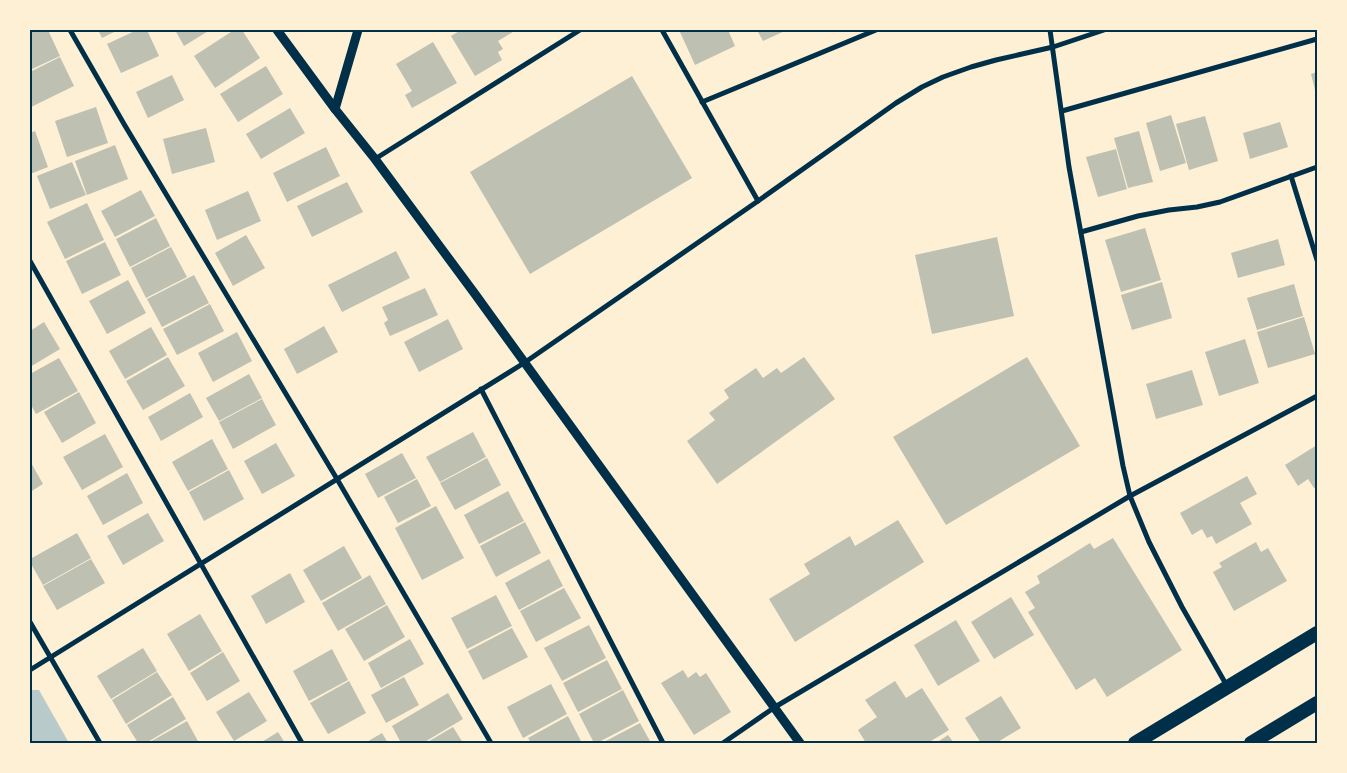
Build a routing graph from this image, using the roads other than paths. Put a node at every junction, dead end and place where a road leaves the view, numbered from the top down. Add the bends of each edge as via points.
1 (70, 30) edge
2 (277, 30) edge
3 (358, 30) edge
4 (580, 30) edge
5 (662, 30) edge
6 (876, 30) edge
7 (1050, 30) edge
8 (1104, 30) edge
9 (1317, 39) edge
10 (1053, 47) junction
11 (702, 102) junction
12 (335, 109) junction
13 (1062, 111) junction
14 (375, 159) junction
15 (1317, 167) edge
16 (1291, 176) junction
17 (758, 200) junction
18 (1081, 232) junction
19 (1317, 260) edge
20 (30, 261) edge
21 (524, 363) junction
22 (481, 389) junction
23 (1317, 396) edge
24 (337, 479) junction
25 (1130, 496) junction
26 (201, 564) junction
27 (30, 622) edge
28 (1317, 633) edge
29 (50, 657) junction
30 (30, 670) edge
31 (1227, 686) junction
32 (1317, 703) edge
33 (775, 707) junction
34 (100, 743) edge
35 (302, 743) edge
36 (491, 743) edge
37 (663, 743) edge
38 (723, 743) edge
39 (800, 743) edge
40 (1135, 743) edge
41 (1251, 743) edge

1 - 24 street
2 - 12 street
3 - 12 street
4 - 14 street
5 - 11 street
6 - 11 street
7 - 10 street
8 - 10 street
9 - 13 street
10 - 13 street
10 - 17 street via 971,67 922,87
11 - 17 street
12 - 14 street
13 - 18 street
14 - 21 street
15 - 16 street
16 - 18 street via 1220,202 1138,216
16 - 19 street
17 - 21 street
18 - 25 street
20 - 26 street
21 - 22 street
21 - 33 street
22 - 24 street
22 - 37 street
23 - 25 street
24 - 26 street
24 - 36 street
25 - 31 street via 1173,590
25 - 33 street
26 - 29 street
26 - 35 street
27 - 29 street
28 - 31 highway
29 - 30 street
29 - 34 street
31 - 40 highway
32 - 41 highway
33 - 38 street
33 - 39 street

